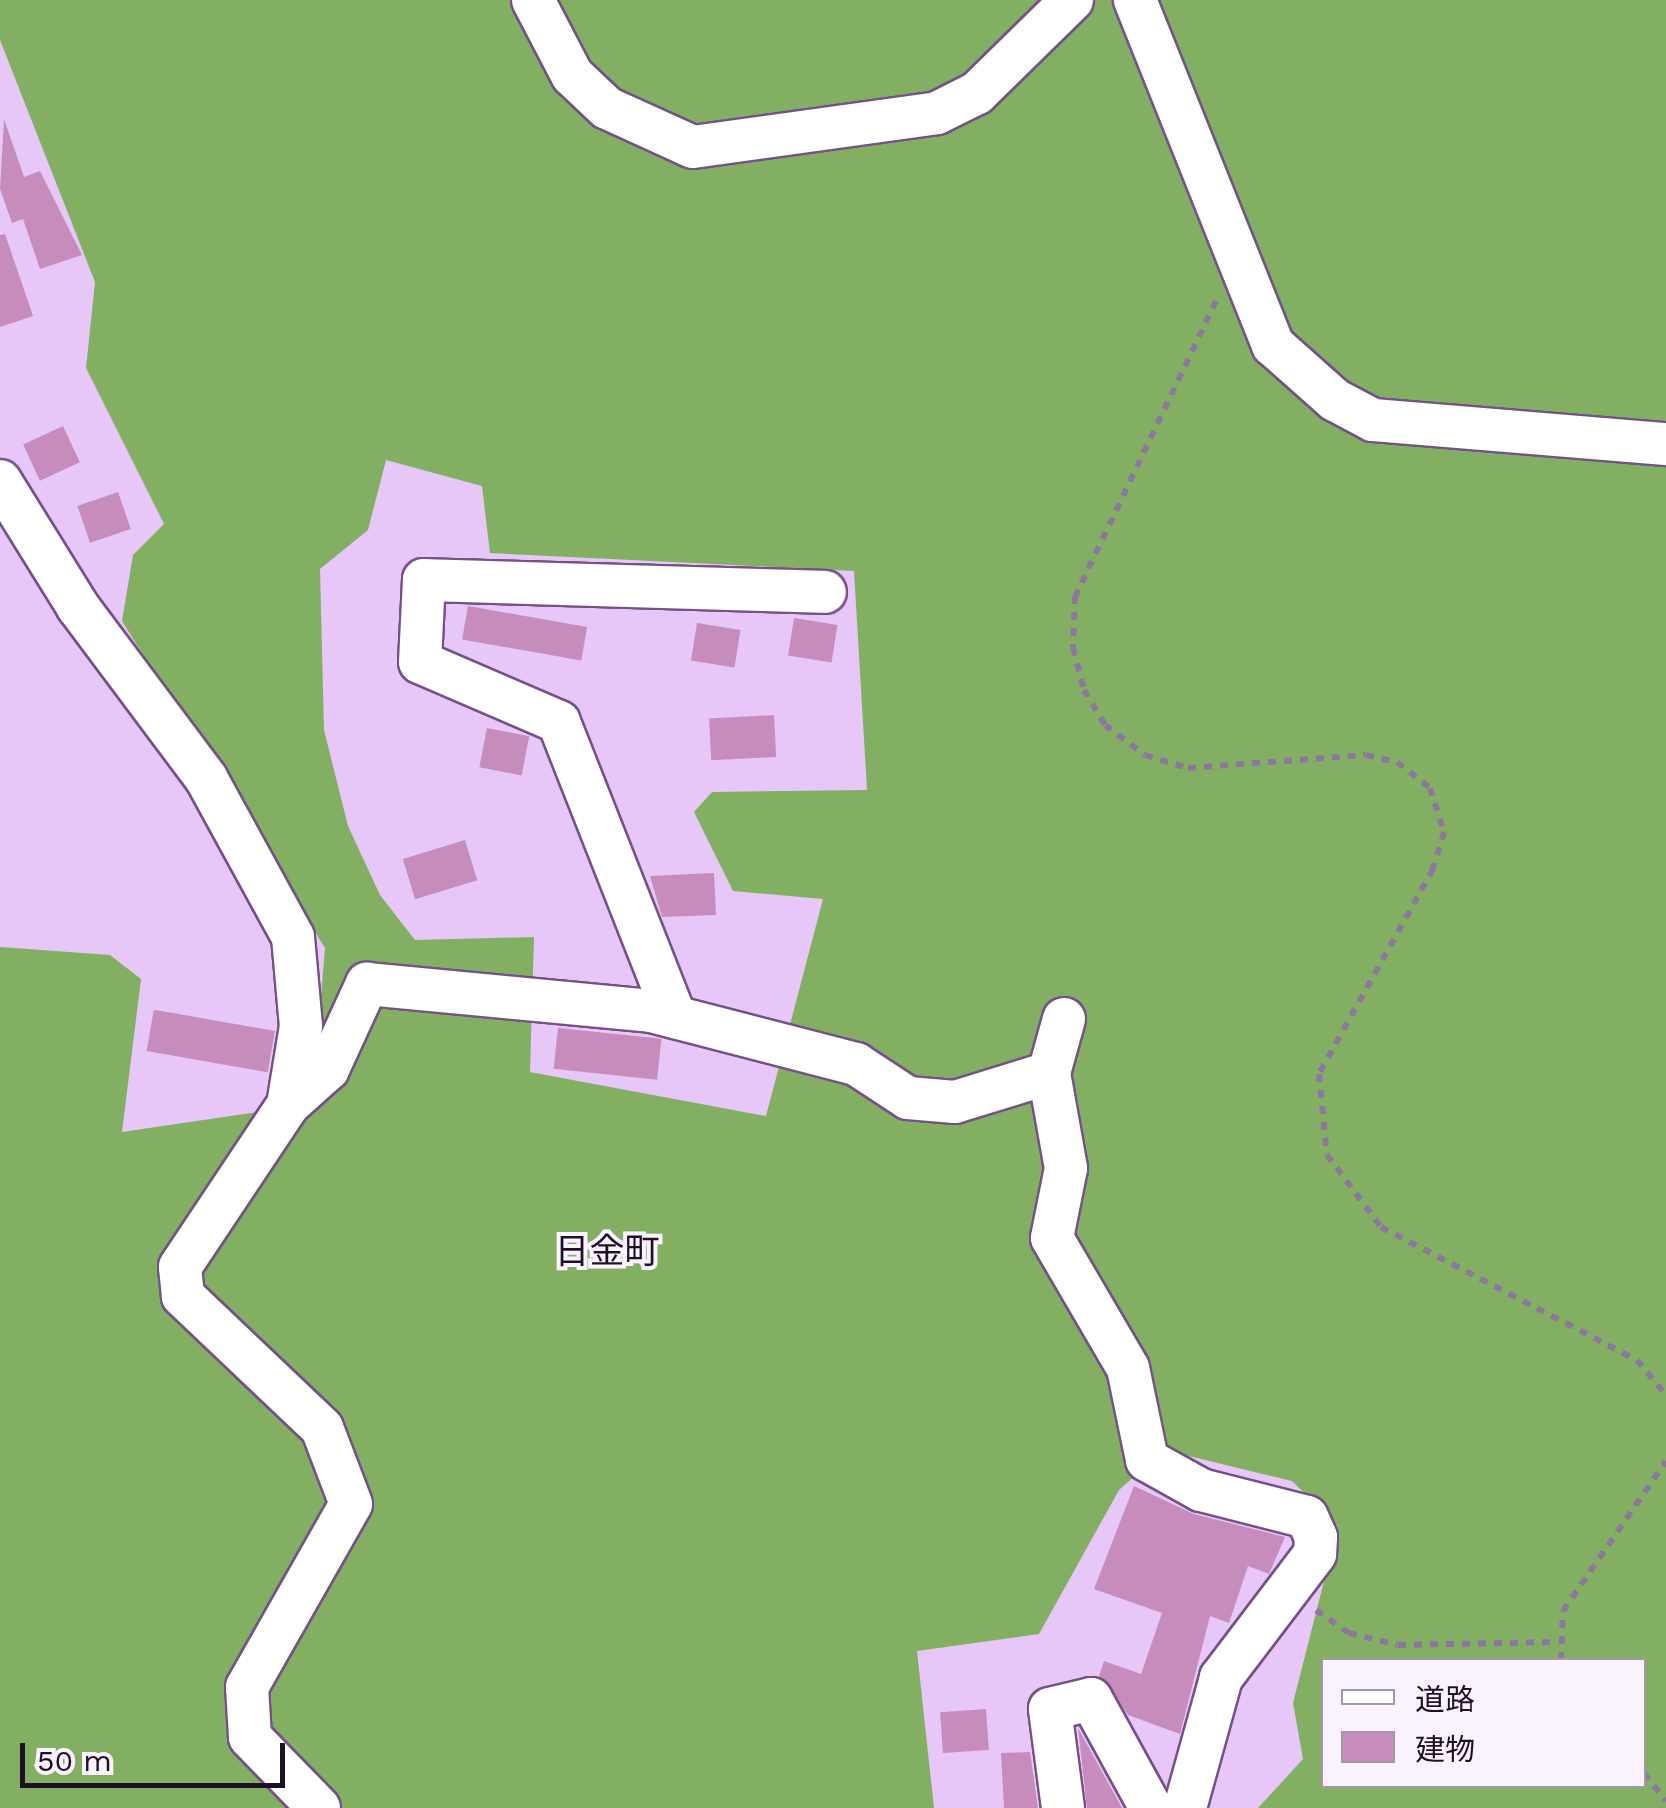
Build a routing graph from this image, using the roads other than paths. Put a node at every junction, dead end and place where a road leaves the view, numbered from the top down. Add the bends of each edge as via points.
1 (533, 0) edge
2 (1072, 0) edge
3 (1135, 0) edge
4 (1666, 444) edge
5 (0, 481) edge
6 (826, 592) dead end
7 (675, 1017) junction
8 (1064, 1019) dead end
9 (1049, 1073) junction
10 (288, 1105) junction
11 (319, 1808) edge
12 (1062, 1808) edge
13 (1151, 1808) edge
14 (1185, 1808) edge

1 - 2 street via 572,75 607,108 693,147 937,113 976,93
3 - 4 street via 1273,345 1335,400 1373,420
5 - 10 street via 78,607 206,778 293,937 301,1026
6 - 7 street via 424,580 420,662 559,722
7 - 9 street via 856,1064 908,1098 955,1102
7 - 10 street via 489,990 366,984 328,1070
8 - 9 street
9 - 14 street via 1066,1168 1052,1238 1128,1368 1147,1460 1200,1490 1307,1517 1315,1554 1221,1678
10 - 11 street via 180,1267 183,1296 322,1428 351,1504 248,1688 250,1737
12 - 13 street via 1050,1709 1091,1700

